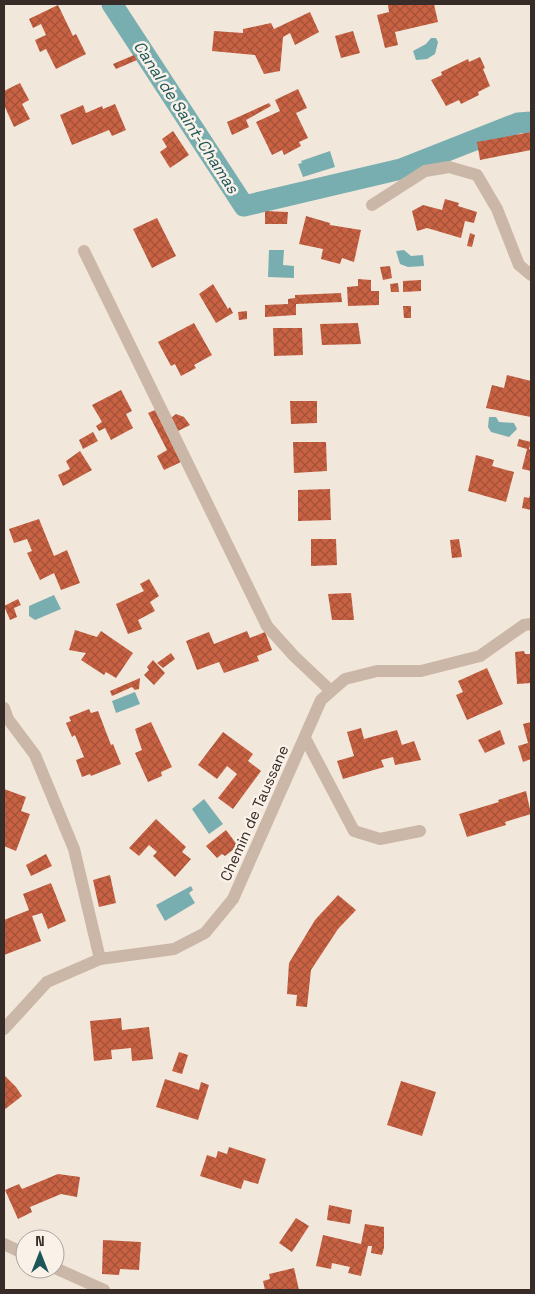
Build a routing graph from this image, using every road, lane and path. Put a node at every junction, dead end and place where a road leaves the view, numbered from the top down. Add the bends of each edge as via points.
1 (372, 206) dead end
2 (84, 251) dead end
3 (531, 275) edge
4 (531, 624) edge
5 (331, 691) junction
6 (4, 708) edge
7 (305, 738) junction
8 (420, 831) dead end
9 (100, 959) junction
10 (4, 1029) edge
11 (65, 1272) edge
12 (104, 1290) edge

1 - 3 street via 424,171 449,167 477,175 498,209 519,265
2 - 5 street via 267,626
4 - 5 street, Chemin de Taussane via 524,625 480,656 421,671 378,670 345,679
5 - 7 street, Chemin de Taussane via 321,700
6 - 9 street via 8,719 35,755 74,849
7 - 8 street via 354,832 380,839
7 - 9 street, Chemin de Taussane via 233,899 205,933 174,949
9 - 10 street, Chemin de Taussane via 47,982
11 - 12 street

